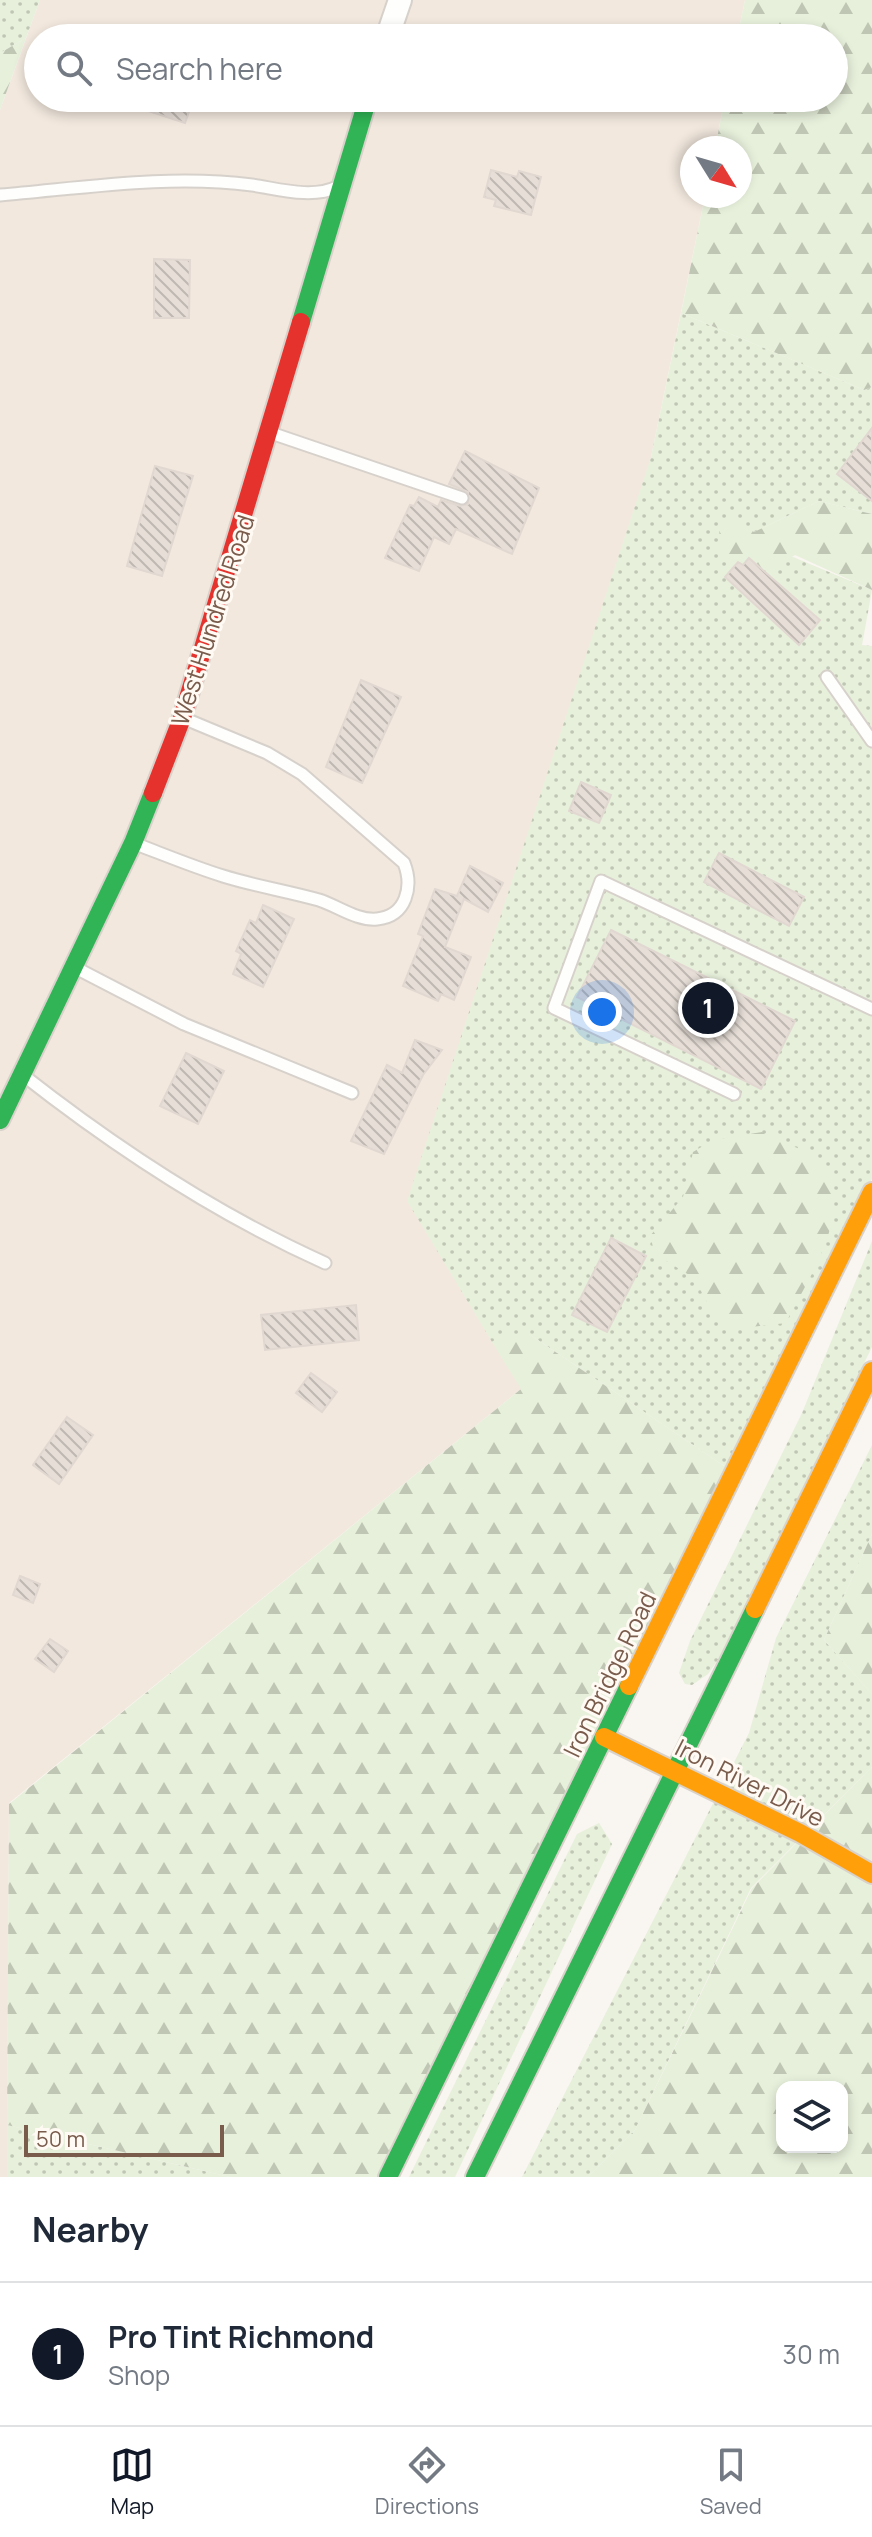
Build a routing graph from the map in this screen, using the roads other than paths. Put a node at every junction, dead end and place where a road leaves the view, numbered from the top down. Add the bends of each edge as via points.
1 (400, 0) edge
2 (392, 24) edge
3 (364, 112) edge
4 (341, 185) junction
5 (0, 195) edge
6 (270, 433) junction
7 (462, 498) dead end
8 (827, 677) dead end
9 (182, 718) junction
10 (872, 741) edge
11 (133, 843) junction
12 (74, 966) junction
13 (872, 1009) edge
14 (22, 1075) junction
15 (352, 1093) dead end
16 (734, 1094) dead end
17 (0, 1120) edge
18 (872, 1192) edge
19 (325, 1263) dead end
20 (872, 1371) edge
21 (604, 1737) junction
22 (674, 1771) junction
23 (872, 1874) edge
24 (388, 2177) edge
25 (475, 2177) edge

1 - 2 street
3 - 4 main road, West Hundred Road
4 - 5 lane via 310,193 238,183 161,181
4 - 6 main road, West Hundred Road
6 - 7 lane
6 - 9 main road, West Hundred Road
8 - 10 lane
9 - 11 main road, West Hundred Road
9 - 11 lane via 267,753 302,774 404,863 408,895 388,916 361,917
11 - 12 main road, West Hundred Road
12 - 14 main road, West Hundred Road
12 - 15 lane via 184,1024
13 - 16 lane via 601,881 554,1008
14 - 17 main road, West Hundred Road
14 - 19 lane via 144,1164 247,1225
18 - 21 main road, Iron Bridge Road
20 - 22 main road
21 - 22 main road, Iron River Drive
21 - 24 main road, Iron Bridge Road
22 - 23 main road, Iron River Drive
22 - 25 main road

